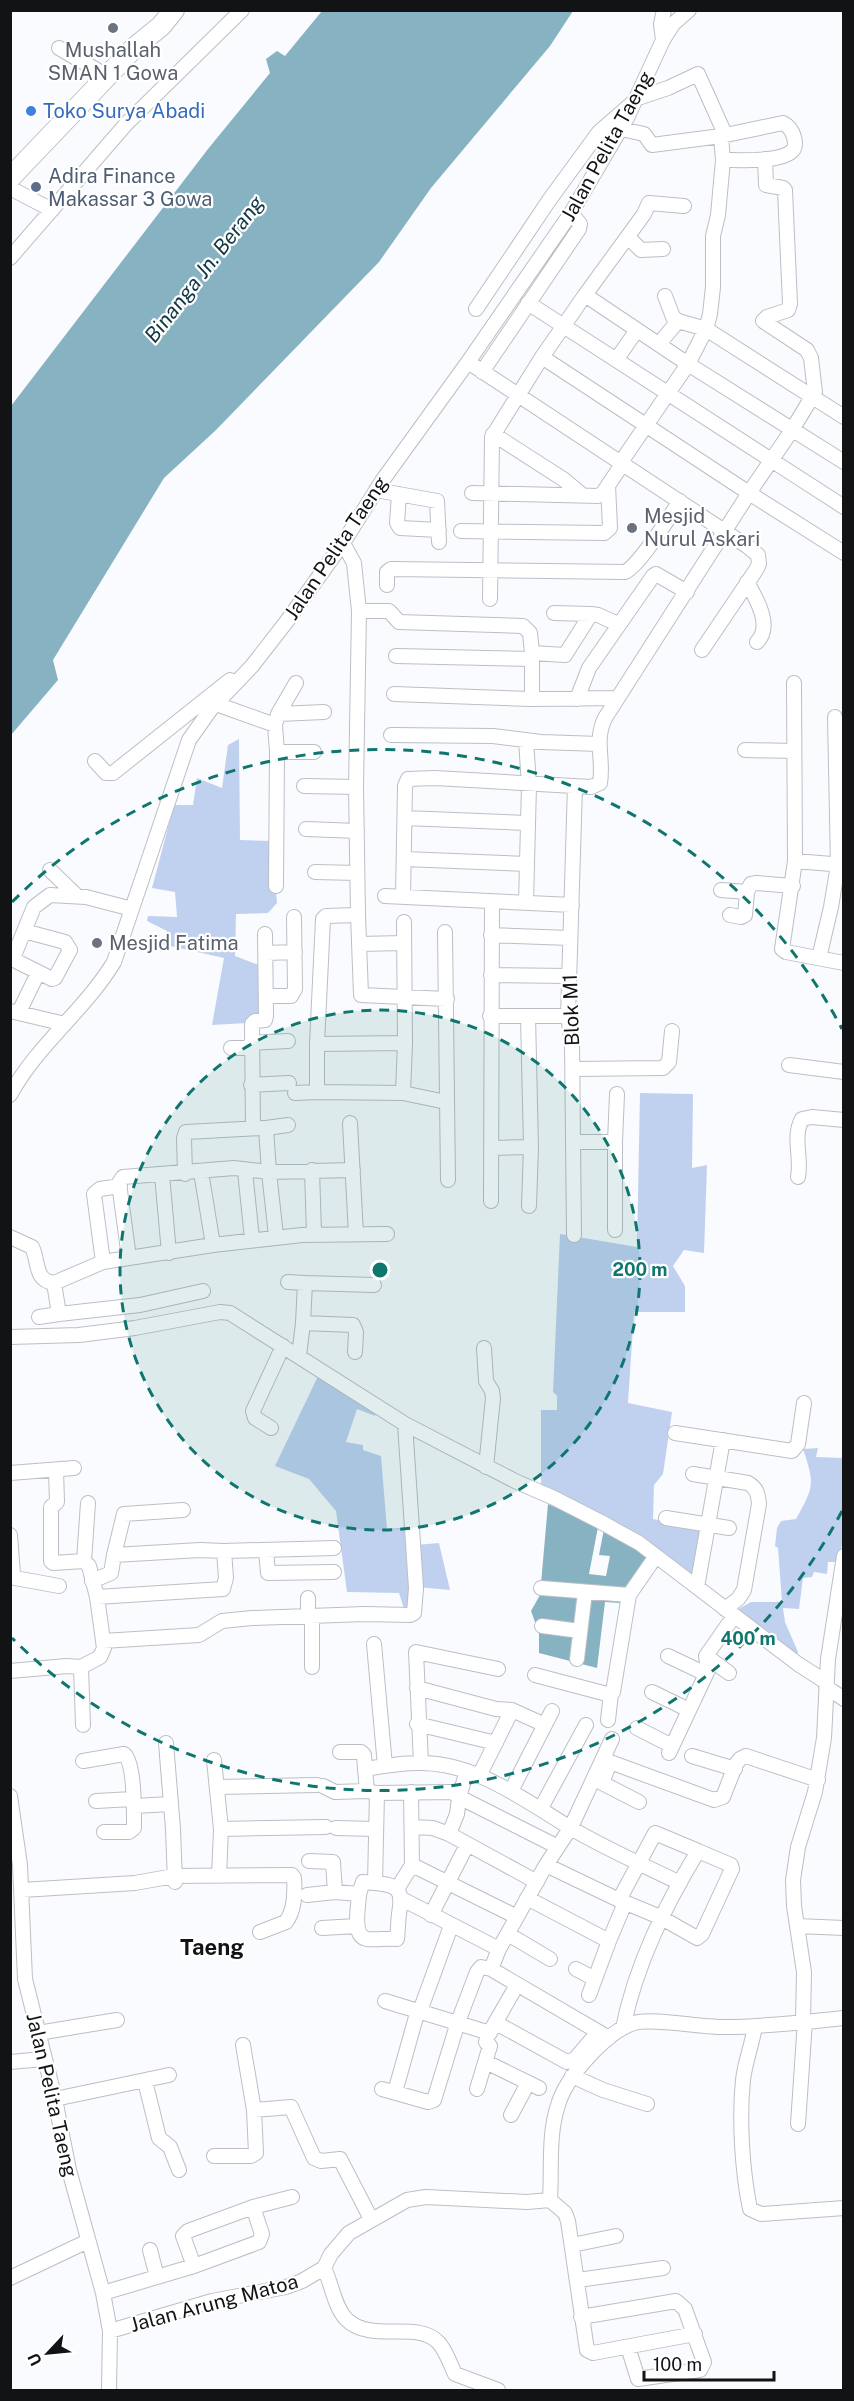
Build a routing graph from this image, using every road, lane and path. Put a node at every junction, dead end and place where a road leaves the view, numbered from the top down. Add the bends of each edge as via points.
1 (242, 10) edge
2 (664, 10) edge
3 (689, 10) edge
4 (170, 12) edge
5 (663, 40) junction
6 (59, 48) dead end
7 (108, 69) junction
8 (638, 98) junction
9 (621, 129) junction
10 (723, 135) junction
11 (765, 159) junction
12 (723, 160) junction
13 (10, 166) edge
14 (10, 178) edge
15 (10, 189) edge
16 (684, 206) dead end
17 (52, 210) junction
18 (571, 213) junction
19 (628, 237) junction
20 (663, 249) dead end
21 (10, 258) edge
22 (585, 295) junction
23 (665, 296) dead end
24 (528, 303) junction
25 (476, 309) dead end
26 (678, 321) junction
27 (564, 326) junction
28 (706, 329) junction
29 (637, 330) junction
30 (659, 344) junction
31 (542, 357) junction
32 (616, 360) junction
33 (468, 362) junction
34 (688, 364) junction
35 (482, 372) junction
36 (668, 394) junction
37 (518, 395) junction
38 (813, 398) junction
39 (843, 417) edge
40 (646, 426) junction
41 (792, 430) junction
42 (493, 434) junction
43 (770, 461) junction
44 (622, 462) junction
45 (843, 462) edge
46 (608, 486) junction
47 (376, 490) junction
48 (472, 493) dead end
49 (492, 493) junction
50 (749, 493) junction
51 (399, 494) junction
52 (581, 494) junction
53 (680, 501) junction
54 (843, 507) edge
55 (461, 531) dead end
56 (491, 531) junction
57 (725, 532) junction
58 (343, 543) junction
59 (843, 553) edge
60 (490, 570) junction
61 (747, 582) junction
62 (387, 585) dead end
63 (687, 592) junction
64 (490, 599) dead end
65 (358, 611) junction
66 (554, 613) dead end
67 (591, 614) junction
68 (618, 624) junction
69 (757, 642) dead end
70 (702, 650) dead end
71 (396, 656) dead end
72 (252, 666) junction
73 (296, 682) dead end
74 (794, 683) dead end
75 (394, 694) dead end
76 (617, 698) junction
77 (532, 699) junction
78 (577, 699) junction
79 (216, 704) junction
80 (324, 712) dead end
81 (835, 717) dead end
82 (276, 720) junction
83 (391, 735) dead end
84 (526, 740) junction
85 (598, 744) junction
86 (839, 745) edge
87 (745, 750) dead end
88 (794, 751) junction
89 (277, 752) junction
90 (314, 752) dead end
91 (95, 761) dead end
92 (529, 785) junction
93 (304, 786) dead end
94 (575, 786) junction
95 (356, 787) junction
96 (405, 818) junction
97 (528, 823) junction
98 (306, 829) dead end
99 (357, 831) junction
100 (405, 859) junction
101 (795, 861) junction
102 (527, 864) junction
103 (841, 865) edge
104 (50, 870) dead end
105 (315, 872) dead end
106 (357, 873) junction
107 (276, 886) dead end
108 (792, 886) junction
109 (721, 890) dead end
110 (747, 892) junction
111 (77, 896) junction
112 (386, 896) dead end
113 (403, 896) junction
114 (492, 902) junction
115 (526, 903) junction
116 (572, 905) junction
117 (132, 909) junction
118 (358, 915) junction
119 (730, 915) dead end
120 (294, 917) dead end
121 (404, 922) dead end
122 (24, 930) junction
123 (445, 932) dead end
124 (266, 934) dead end
125 (491, 935) junction
126 (570, 938) junction
127 (404, 942) junction
128 (359, 944) junction
129 (266, 952) junction
130 (295, 952) junction
131 (12, 958) edge
132 (819, 958) junction
133 (843, 963) edge
134 (38, 973) junction
135 (491, 975) junction
136 (569, 976) junction
137 (266, 996) junction
138 (405, 998) junction
139 (447, 999) junction
140 (15, 1011) edge
141 (490, 1016) junction
142 (528, 1016) junction
143 (568, 1016) junction
144 (65, 1024) junction
145 (672, 1031) dead end
146 (288, 1041) dead end
147 (317, 1044) junction
148 (405, 1044) junction
149 (251, 1046) junction
150 (231, 1048) dead end
151 (789, 1065) dead end
152 (573, 1069) junction
153 (843, 1072) edge
154 (251, 1085) junction
155 (11, 1091) edge
156 (317, 1092) junction
157 (403, 1093) junction
158 (617, 1094) dead end
159 (446, 1102) junction
160 (843, 1120) edge
161 (350, 1123) dead end
162 (288, 1125) dead end
163 (260, 1128) junction
164 (573, 1142) junction
165 (615, 1142) junction
166 (531, 1147) junction
167 (491, 1148) junction
168 (312, 1170) junction
169 (353, 1170) junction
170 (244, 1171) junction
171 (201, 1172) junction
172 (269, 1172) junction
173 (184, 1174) junction
174 (162, 1175) junction
175 (798, 1177) dead end
176 (448, 1180) dead end
177 (120, 1186) junction
178 (491, 1201) dead end
179 (529, 1206) dead end
180 (615, 1230) dead end
181 (387, 1233) dead end
182 (314, 1234) junction
183 (356, 1234) junction
184 (574, 1235) dead end
185 (10, 1236) edge
186 (276, 1236) junction
187 (252, 1239) junction
188 (213, 1245) junction
189 (169, 1253) junction
190 (129, 1258) junction
191 (103, 1262) junction
192 (288, 1282) dead end
193 (54, 1283) junction
194 (305, 1283) junction
195 (374, 1285) dead end
196 (204, 1291) dead end
197 (59, 1314) junction
198 (39, 1317) dead end
199 (303, 1323) junction
200 (10, 1337) edge
201 (283, 1346) junction
202 (484, 1348) dead end
203 (355, 1352) dead end
204 (299, 1356) junction
205 (804, 1403) dead end
206 (405, 1424) junction
207 (271, 1428) dead end
208 (675, 1433) dead end
209 (723, 1440) junction
210 (486, 1467) junction
211 (74, 1468) dead end
212 (56, 1470) junction
213 (10, 1473) edge
214 (693, 1474) dead end
215 (716, 1479) junction
216 (88, 1503) dead end
217 (183, 1510) dead end
218 (666, 1518) dead end
219 (708, 1525) junction
220 (729, 1528) dead end
221 (10, 1535) edge
222 (334, 1548) dead end
223 (266, 1550) junction
224 (224, 1551) junction
225 (114, 1555) junction
226 (656, 1556) junction
227 (843, 1556) edge
228 (84, 1561) junction
229 (334, 1572) dead end
230 (92, 1581) junction
231 (60, 1586) dead end
232 (697, 1587) junction
233 (540, 1588) dead end
234 (585, 1592) junction
235 (629, 1595) junction
236 (97, 1597) junction
237 (308, 1598) dead end
238 (729, 1612) junction
239 (310, 1616) junction
240 (542, 1626) dead end
241 (580, 1630) junction
242 (103, 1641) junction
243 (374, 1644) dead end
244 (668, 1656) dead end
245 (706, 1656) junction
246 (577, 1659) dead end
247 (81, 1667) junction
248 (312, 1667) dead end
249 (498, 1669) dead end
250 (10, 1671) edge
251 (729, 1673) dead end
252 (706, 1674) junction
253 (535, 1676) dead end
254 (826, 1685) junction
255 (417, 1688) junction
256 (652, 1692) dead end
257 (611, 1694) junction
258 (843, 1699) edge
259 (512, 1710) junction
260 (689, 1710) junction
261 (552, 1711) dead end
262 (608, 1720) dead end
263 (417, 1724) junction
264 (83, 1725) dead end
265 (545, 1725) junction
266 (586, 1725) dead end
267 (637, 1728) dead end
268 (612, 1739) dead end
269 (166, 1743) dead end
270 (496, 1743) junction
271 (340, 1752) dead end
272 (692, 1756) dead end
273 (213, 1760) dead end
274 (82, 1761) dead end
275 (421, 1763) junction
276 (385, 1766) junction
277 (365, 1769) junction
278 (735, 1769) junction
279 (473, 1774) junction
280 (818, 1780) junction
281 (217, 1787) junction
282 (511, 1791) junction
283 (372, 1792) junction
284 (411, 1792) junction
285 (10, 1796) edge
286 (459, 1797) junction
287 (96, 1801) dead end
288 (134, 1802) junction
289 (639, 1802) dead end
290 (171, 1804) junction
291 (541, 1808) junction
292 (412, 1827) junction
293 (571, 1827) junction
294 (221, 1829) junction
295 (376, 1829) junction
296 (105, 1832) dead end
297 (449, 1834) junction
298 (467, 1845) junction
299 (558, 1847) junction
300 (698, 1851) junction
301 (15, 1860) edge
302 (309, 1861) dead end
303 (639, 1863) junction
304 (412, 1865) junction
305 (546, 1865) junction
306 (219, 1876) junction
307 (172, 1879) junction
308 (234, 1880) junction
309 (446, 1881) junction
310 (537, 1882) junction
311 (375, 1883) junction
312 (680, 1883) junction
313 (22, 1890) junction
314 (335, 1892) junction
315 (359, 1894) junction
316 (400, 1894) junction
317 (307, 1895) dead end
318 (527, 1898) junction
319 (622, 1902) junction
320 (431, 1915) junction
321 (516, 1917) junction
322 (660, 1917) junction
323 (357, 1926) junction
324 (451, 1926) junction
325 (796, 1926) junction
326 (322, 1928) dead end
327 (843, 1928) edge
328 (260, 1932) dead end
329 (508, 1934) junction
330 (609, 1941) junction
331 (499, 1949) junction
332 (550, 1959) dead end
333 (491, 1969) junction
334 (576, 1969) dead end
335 (18, 1979) edge
336 (595, 1979) junction
337 (517, 1985) junction
338 (589, 1995) dead end
339 (386, 2001) dead end
340 (419, 2011) junction
341 (843, 2018) edge
342 (117, 2020) dead end
343 (804, 2021) junction
344 (458, 2022) junction
345 (755, 2026) junction
346 (493, 2028) junction
347 (623, 2028) junction
348 (38, 2033) junction
349 (603, 2035) junction
350 (243, 2045) dead end
351 (44, 2059) junction
352 (10, 2061) edge
353 (486, 2062) junction
354 (169, 2075) dead end
355 (572, 2076) junction
356 (145, 2080) junction
357 (477, 2089) dead end
358 (56, 2099) junction
359 (647, 2104) dead end
360 (254, 2110) junction
361 (511, 2115) dead end
362 (798, 2124) dead end
363 (214, 2156) dead end
364 (178, 2170) dead end
365 (292, 2197) dead end
366 (550, 2200) junction
367 (253, 2207) junction
368 (843, 2208) edge
369 (371, 2219) junction
370 (616, 2236) dead end
371 (88, 2241) junction
372 (572, 2245) junction
373 (150, 2250) dead end
374 (194, 2266) junction
375 (324, 2268) junction
376 (663, 2268) dead end
377 (157, 2277) junction
378 (10, 2278) edge
379 (578, 2280) junction
380 (104, 2293) junction
381 (582, 2317) junction
382 (110, 2331) junction
383 (695, 2334) junction
384 (628, 2347) junction
385 (110, 2391) edge
386 (498, 2391) edge

1 - 17 street via 127,123
2 - 5 street
3 - 5 street, Jalan Pelita Taeng
4 - 7 highway
5 - 8 street, Jalan Pelita Taeng
6 - 7 street
7 - 13 highway
7 - 14 highway
8 - 9 street, Jalan Pelita Taeng
8 - 10 street via 698,74
8 - 25 street via 599,132
9 - 10 street via 644,134 652,145
9 - 18 street, Jalan Pelita Taeng
10 - 11 street via 786,124 794,134 795,147 780,157
10 - 12 street
11 - 12 street
11 - 38 street via 766,185 785,190 790,304 788,310 763,321 807,350 813,370
12 - 28 street
15 - 17 street
16 - 19 street via 649,203
17 - 21 street
18 - 24 street via 580,224 579,229
18 - 33 street, Jalan Pelita Taeng
19 - 20 street via 641,250
19 - 22 street
22 - 27 street
22 - 29 street
23 - 26 street
24 - 27 street
24 - 35 street
26 - 28 street
26 - 30 street
27 - 31 street
27 - 32 street
28 - 34 street
28 - 38 street
29 - 30 street
29 - 32 street
30 - 34 street
31 - 37 street
31 - 40 street
32 - 36 street
33 - 35 street
33 - 47 street, Jalan Pelita Taeng
34 - 36 street
34 - 41 street
35 - 37 street
36 - 40 street
36 - 43 street
37 - 42 street
37 - 44 street
38 - 39 street
38 - 41 street
40 - 44 street
40 - 50 street
41 - 43 street
41 - 45 street
42 - 49 street
42 - 52 street
43 - 50 street
43 - 54 street
44 - 46 street
44 - 53 street
46 - 52 street via 598,496
46 - 56 street via 611,522 604,533
47 - 51 street
47 - 58 street, Jalan Pelita Taeng
48 - 49 street
49 - 52 street
49 - 56 street
50 - 57 street
50 - 59 street
51 - 51 street via 400,528 439,536 437,501
53 - 57 street
53 - 60 street via 625,572
55 - 56 street
56 - 60 street
57 - 61 street via 760,559
57 - 63 street
58 - 65 street via 354,563
58 - 72 street, Jalan Pelita Taeng
60 - 62 street via 391,568
60 - 64 street
61 - 69 street via 763,621
61 - 70 street
63 - 68 street via 655,574
63 - 76 street
65 - 67 street via 389,611 399,622 523,626 530,633 532,653 565,655
65 - 95 street
66 - 67 street
67 - 68 street
68 - 78 street via 589,668
71 - 77 street via 532,659
72 - 79 street, Jalan Pelita Taeng
72 - 91 street via 226,682 113,773 106,773
73 - 82 street
74 - 88 street
75 - 77 street
76 - 78 street
76 - 85 street via 601,726
77 - 78 street
79 - 82 street
79 - 117 street, Jalan Pelita Taeng via 189,740
80 - 82 street
81 - 86 street
82 - 89 street
83 - 84 street
84 - 85 street
84 - 92 street
85 - 94 street via 600,783
86 - 103 street
87 - 88 street
88 - 101 street
89 - 90 street
89 - 107 street
92 - 94 street
92 - 96 street via 408,779
92 - 97 street
93 - 95 street
94 - 116 street, Blok M1
95 - 99 street
96 - 97 street
96 - 100 street
97 - 102 street
98 - 99 street
99 - 106 street
100 - 102 street
100 - 113 street
101 - 103 street
101 - 108 street
102 - 115 street
103 - 132 street
104 - 111 street
105 - 106 street
106 - 118 street
108 - 110 street via 756,883
108 - 132 street via 782,949
109 - 110 street
110 - 119 street via 745,915
111 - 117 street
111 - 122 street via 44,898 34,907
112 - 113 street
113 - 114 street
114 - 115 street
114 - 125 street
115 - 116 street
116 - 126 street, Blok M1
117 - 144 street, Jalan Pelita Taeng via 114,962
118 - 128 street
118 - 147 street via 323,919
120 - 130 street
121 - 127 street
122 - 131 street
122 - 134 street via 62,940 70,948 55,978
123 - 139 street
124 - 129 street
125 - 126 street
125 - 135 street
126 - 136 street, Blok M1
127 - 128 street
127 - 138 street
128 - 138 street via 361,995
129 - 130 street
129 - 137 street
130 - 137 street via 293,994
131 - 134 street
132 - 133 street
134 - 140 street
135 - 136 street
135 - 141 street
136 - 143 street, Blok M1
137 - 149 street via 266,1018 252,1024
138 - 139 street
138 - 148 street
139 - 159 street
140 - 144 street
141 - 142 street
141 - 167 street
142 - 143 street
142 - 166 street
143 - 152 street, Blok M1
144 - 155 street, Jalan Pelita Taeng
145 - 152 street via 669,1062 663,1068
146 - 149 street
147 - 148 street
147 - 156 street
148 - 157 street
149 - 150 street
149 - 154 street
151 - 153 street
152 - 164 street, Blok M1
154 - 156 street
154 - 163 street
156 - 157 street
157 - 159 street
158 - 165 street
159 - 176 street
160 - 175 street via 802,1119 797,1147
161 - 169 street
162 - 163 street
163 - 172 street
163 - 173 street via 186,1132
164 - 165 street
164 - 184 street, Blok M1
165 - 180 street
166 - 167 street
166 - 179 street
167 - 178 street
168 - 169 street
168 - 172 street
168 - 182 street
169 - 183 street
170 - 171 street via 234,1168
170 - 172 street
170 - 187 street
171 - 173 street
171 - 188 street
172 - 186 street
173 - 174 street
174 - 177 street via 123,1177
174 - 189 street
177 - 190 street
177 - 191 street via 94,1194
181 - 183 street
182 - 183 street
182 - 186 street
185 - 193 street via 32,1247 40,1276
186 - 187 street
187 - 188 street
188 - 189 street
189 - 190 street
190 - 191 street
191 - 193 street
192 - 194 street
193 - 197 street
194 - 195 street
194 - 199 street
196 - 197 street via 140,1305
197 - 198 street
199 - 203 street via 353,1325
199 - 204 street
200 - 201 street via 79,1335 220,1312 246,1321
201 - 204 street
201 - 207 street via 253,1410 255,1418
202 - 210 street via 486,1379 493,1398
204 - 206 street
205 - 209 street via 798,1444 792,1451
206 - 210 street
206 - 239 street via 416,1588 414,1613
208 - 209 street
209 - 215 street
210 - 226 street via 613,1528
211 - 212 street
212 - 213 street
212 - 228 street via 51,1561
214 - 215 street
215 - 219 street
215 - 238 street via 753,1486 759,1504 744,1590
216 - 228 street
217 - 225 street via 124,1514
218 - 219 street
219 - 220 street
219 - 232 street
221 - 231 street via 15,1578
222 - 223 street
223 - 224 street
223 - 229 street via 268,1573
224 - 225 street
224 - 236 street via 223,1589
225 - 230 street via 111,1573
226 - 232 street
226 - 235 street
227 - 254 street
228 - 230 street
230 - 236 street
232 - 238 street
233 - 234 street
234 - 235 street
234 - 241 street
235 - 257 street
236 - 242 street
237 - 239 street
238 - 245 street
238 - 254 street
239 - 242 street via 222,1621 199,1635
239 - 248 street
240 - 241 street
241 - 246 street
242 - 247 street via 100,1657
243 - 276 street
244 - 252 street
245 - 251 street
245 - 252 street
247 - 250 street
247 - 264 street
249 - 255 street via 416,1652
252 - 260 street
253 - 257 street
254 - 258 street
254 - 280 street
255 - 259 street
255 - 263 street
256 - 260 street
257 - 262 street
259 - 265 street
259 - 270 street
260 - 267 street via 671,1750
261 - 265 street
263 - 270 street
263 - 275 street
265 - 282 street
266 - 291 street
268 - 293 street
269 - 290 street
270 - 279 street
271 - 277 street via 362,1752
272 - 278 street
273 - 281 street
274 - 288 street via 127,1756
275 - 276 street
275 - 279 street
276 - 277 street
277 - 283 street
278 - 280 street via 746,1756
278 - 289 street via 725,1794 714,1800 610,1762 602,1783
279 - 282 street
279 - 286 street
280 - 325 street via 798,1847 793,1886
281 - 283 street via 320,1786 335,1792
281 - 294 street
282 - 291 street
283 - 284 street
283 - 295 street
284 - 286 street via 449,1791
284 - 292 street
285 - 301 street, Jalan Pelita Taeng
286 - 297 street
286 - 299 street
287 - 288 street
288 - 290 street
288 - 296 street via 134,1828
290 - 307 street
291 - 293 street
292 - 297 street
292 - 304 street
293 - 299 street
293 - 303 street
294 - 295 street
294 - 306 street
295 - 311 street
297 - 298 street
298 - 309 street
298 - 310 street
299 - 305 street
300 - 303 street via 655,1833
300 - 312 street
300 - 322 street via 727,1862 732,1869 702,1934 694,1937
301 - 313 street, Jalan Pelita Taeng
302 - 314 street via 333,1862
303 - 312 street
303 - 319 street
304 - 309 street
304 - 316 street
305 - 310 street
305 - 319 street
306 - 307 street
306 - 308 street
307 - 308 street
307 - 313 street
308 - 328 street via 293,1876 293,1905 286,1922
309 - 320 street
309 - 321 street
310 - 318 street
311 - 315 street via 363,1882
311 - 316 street via 392,1885
312 - 322 street
313 - 335 street, Jalan Pelita Taeng
314 - 315 street
314 - 317 street
315 - 323 street
316 - 320 street
316 - 323 street via 404,1939 364,1938
318 - 321 street
318 - 330 street
319 - 322 street
319 - 330 street
320 - 324 street
321 - 329 street
322 - 347 street via 627,2005
323 - 326 street
324 - 331 street
324 - 340 street
325 - 327 street
325 - 343 street via 804,1972
329 - 331 street
329 - 332 street
330 - 336 street
331 - 333 street
333 - 337 street
333 - 344 street via 479,1969
334 - 336 street
335 - 348 street, Jalan Pelita Taeng
336 - 338 street
337 - 346 street
337 - 349 street
339 - 340 street
340 - 344 street
340 - 344 street via 389,2091 428,2102 434,2100
341 - 343 street
342 - 348 street
343 - 345 street
343 - 362 street
344 - 346 street
345 - 347 street via 699,2027 641,2021
345 - 368 street via 742,2097 750,2209 761,2214
346 - 349 street via 567,2062
346 - 353 street via 486,2041 490,2046
347 - 349 street
348 - 351 street, Jalan Pelita Taeng
349 - 355 street
350 - 360 street
351 - 352 street
351 - 358 street, Jalan Pelita Taeng
353 - 357 street
353 - 361 street via 534,2086
354 - 356 street
355 - 359 street
355 - 366 street via 563,2090 556,2115
356 - 358 street
356 - 364 street via 159,2135 170,2147
358 - 371 street, Jalan Pelita Taeng
360 - 363 street via 254,2155
360 - 369 street via 291,2107 314,2158 340,2159
365 - 367 street
366 - 369 street, Jalan Arung Matoa via 416,2198
366 - 372 street via 565,2213
367 - 374 street via 262,2234 259,2242
367 - 374 street via 185,2233
369 - 375 street, Jalan Arung Matoa via 349,2233
370 - 372 street
371 - 378 street
371 - 380 street, Jalan Pelita Taeng
372 - 379 street
373 - 377 street
374 - 377 street
375 - 382 street, Jalan Arung Matoa via 286,2287 212,2301
375 - 386 street via 339,2308 349,2322 370,2330 432,2337 455,2374
376 - 379 street
377 - 380 street
379 - 381 street
380 - 382 street, Jalan Pelita Taeng
381 - 383 street via 676,2301 683,2305
381 - 384 street via 585,2347 590,2353
382 - 385 street, Jalan Pelita Taeng
383 - 384 street
383 - 384 street via 704,2362 700,2370 638,2379

